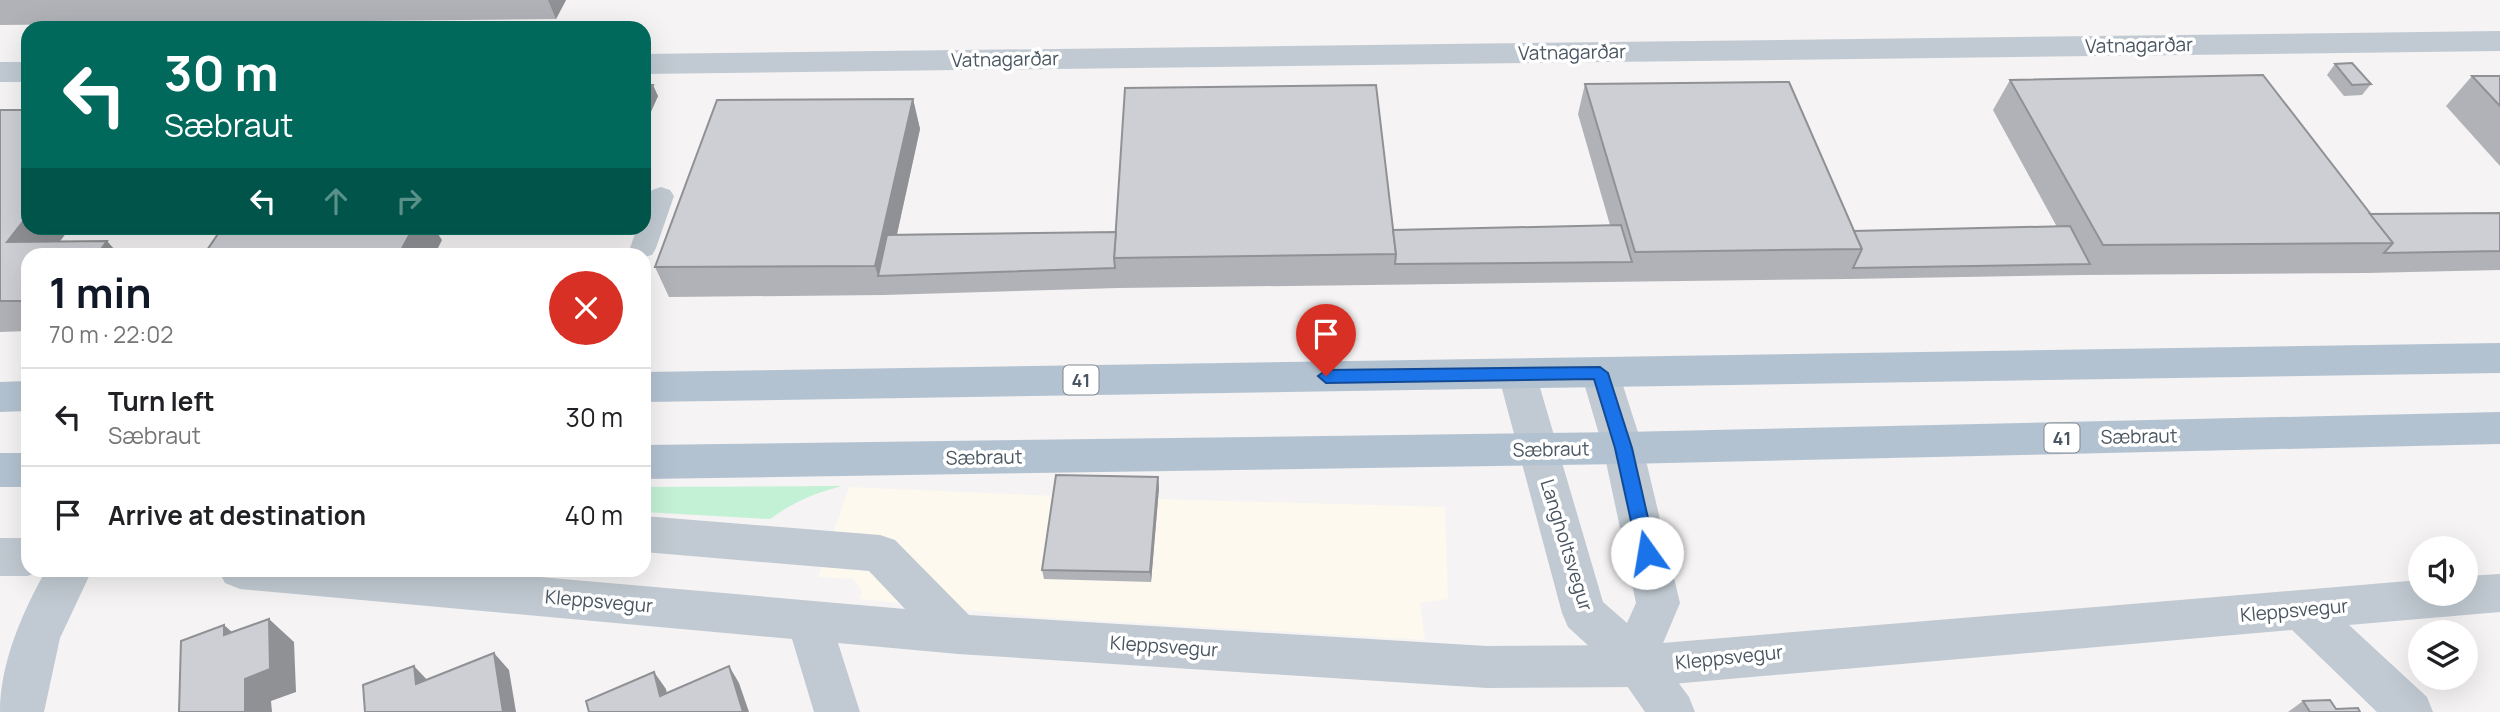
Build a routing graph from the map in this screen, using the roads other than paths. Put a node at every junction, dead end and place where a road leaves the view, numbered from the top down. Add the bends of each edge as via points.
1 (2500, 41) edge
2 (651, 64) edge
3 (0, 72) edge
4 (21, 72) edge
5 (662, 196) dead end
6 (651, 226) edge
7 (648, 235) edge
8 (643, 248) dead end
9 (2500, 358) edge
10 (1600, 373) junction
11 (1517, 374) junction
12 (651, 387) edge
13 (21, 396) edge
14 (0, 397) edge
15 (2500, 428) edge
16 (1623, 448) junction
17 (1538, 449) junction
18 (651, 462) edge
19 (0, 470) edge
20 (21, 470) edge
21 (651, 535) edge
22 (0, 557) edge
23 (21, 557) edge
24 (66, 577) edge
25 (321, 577) edge
26 (2500, 593) edge
27 (2302, 610) junction
28 (808, 619) junction
29 (958, 634) junction
30 (1636, 662) junction
31 (21, 712) edge
32 (837, 712) edge
33 (1672, 712) edge
34 (2410, 712) edge

1 - 2 street, Vatnagarðar
3 - 4 street
5 - 6 lane
7 - 8 lane
9 - 10 main road, 41
10 - 11 main road, 41
10 - 16 street
11 - 12 main road, 41
11 - 17 street, Langholtsvegur
13 - 14 main road
15 - 16 main road, Sæbraut / 41
16 - 17 main road, Sæbraut / 41
16 - 30 street via 1658,603
17 - 18 main road, Sæbraut / 41
17 - 30 street, Langholtsvegur via 1584,613
19 - 20 main road
21 - 29 street via 880,553
22 - 23 street
24 - 31 street via 34,645
25 - 28 street, Kleppsvegur
26 - 27 street, Kleppsvegur
27 - 30 street, Kleppsvegur
27 - 34 street
28 - 29 street, Kleppsvegur
28 - 32 street
29 - 30 street, Kleppsvegur via 1487,667
30 - 33 street, Langholtsvegur

